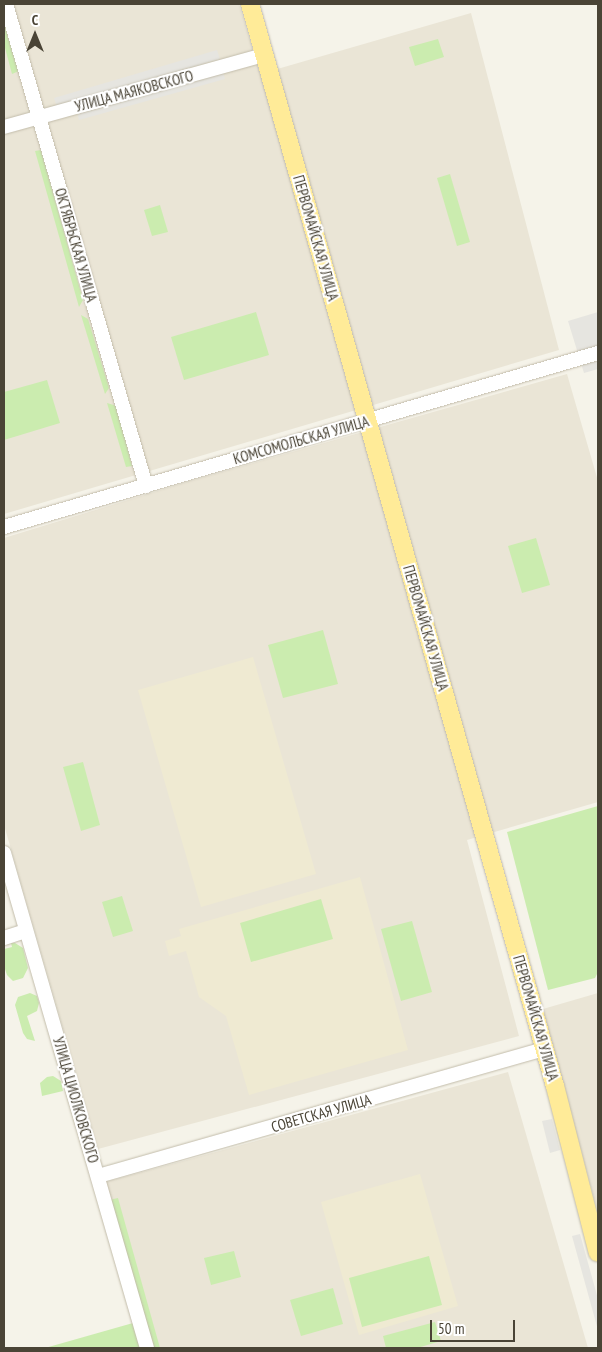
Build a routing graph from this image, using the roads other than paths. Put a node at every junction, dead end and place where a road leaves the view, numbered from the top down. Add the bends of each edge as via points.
1 (6, 4) edge
2 (250, 4) edge
3 (264, 55) junction
4 (38, 117) junction
5 (4, 127) edge
6 (598, 353) edge
7 (367, 421) junction
8 (146, 486) junction
9 (4, 527) edge
10 (4, 853) edge
11 (26, 931) junction
12 (4, 938) edge
13 (545, 1049) junction
14 (98, 1176) junction
15 (598, 1253) edge
16 (147, 1348) edge

1 - 4 street, ОКТЯБРЬСКАЯ УЛИЦА
2 - 3 main road, ПЕРВОМАЙСКАЯ УЛИЦА
3 - 4 street, УЛИЦА МАЯКОВСКОГО
3 - 7 main road, ПЕРВОМАЙСКАЯ УЛИЦА
4 - 5 street, УЛИЦА МАЯКОВСКОГО
4 - 8 street, ОКТЯБРЬСКАЯ УЛИЦА
6 - 7 street, КОМСОМОЛЬСКАЯ УЛИЦА
7 - 8 street, КОМСОМОЛЬСКАЯ УЛИЦА
7 - 13 main road, ПЕРВОМАЙСКАЯ УЛИЦА
8 - 9 street, КОМСОМОЛЬСКАЯ УЛИЦА
10 - 11 street, УЛИЦА ЦИОЛКОВСКОГО
11 - 12 street
11 - 14 street, УЛИЦА ЦИОЛКОВСКОГО
13 - 14 street, СОВЕТСКАЯ УЛИЦА
13 - 15 main road, ПЕРВОМАЙСКАЯ УЛИЦА
14 - 16 street, УЛИЦА ЦИОЛКОВСКОГО

